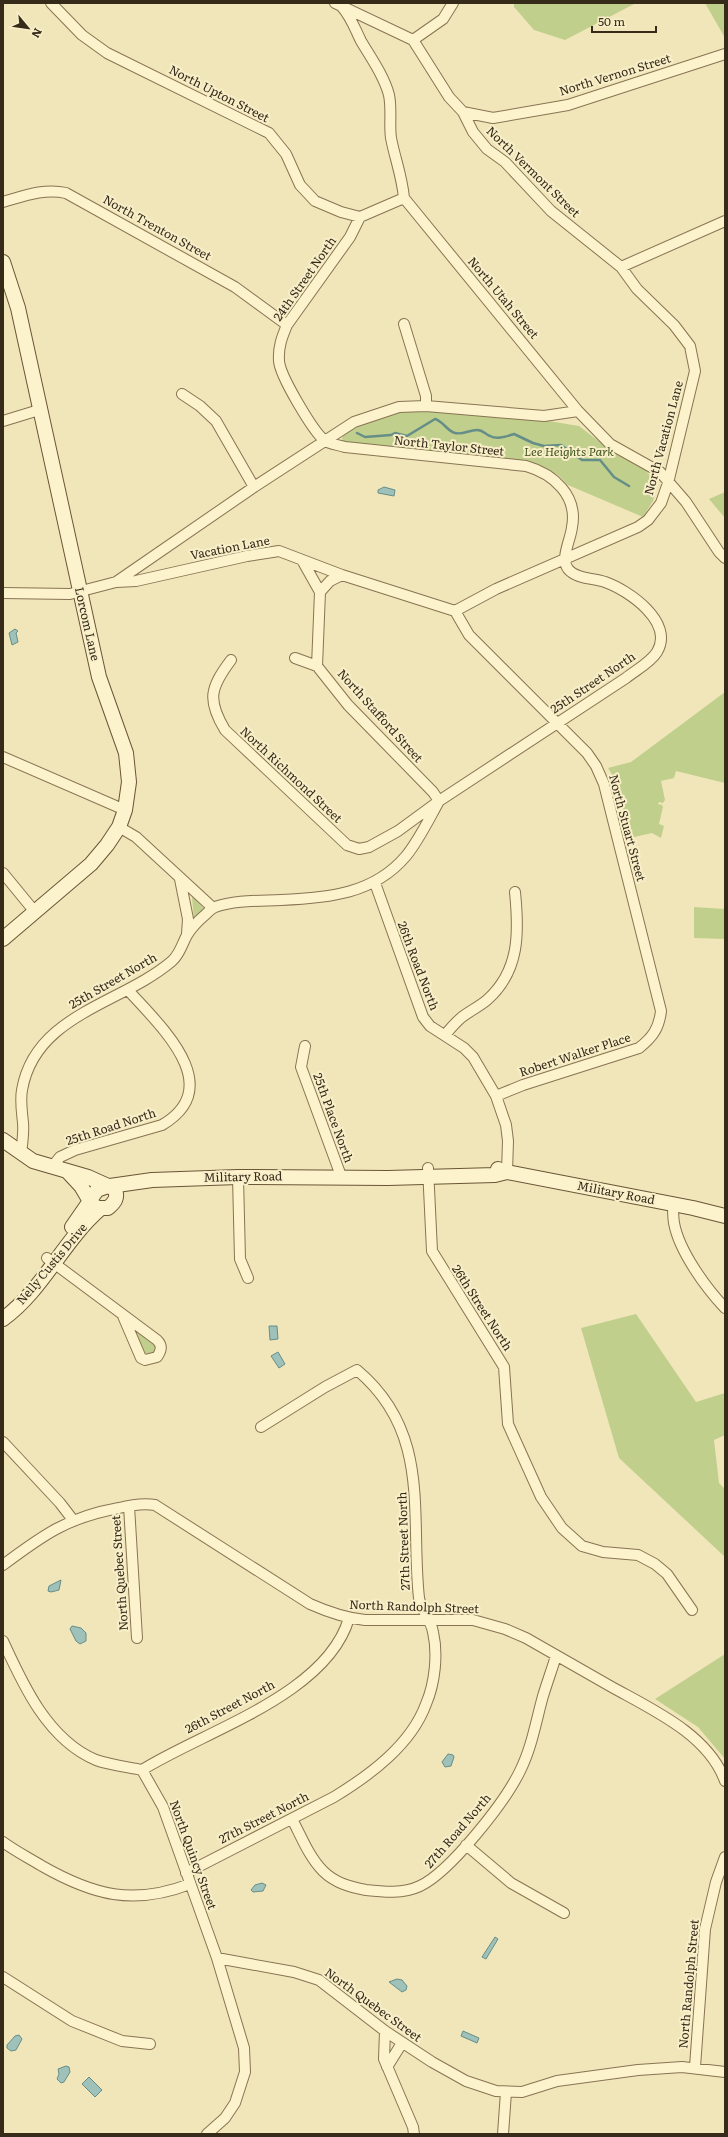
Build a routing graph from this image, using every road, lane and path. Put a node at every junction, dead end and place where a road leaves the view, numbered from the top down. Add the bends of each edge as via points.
1 (51, 3) edge
2 (453, 3) edge
3 (338, 5) edge
4 (413, 40) junction
5 (725, 54) edge
6 (463, 112) junction
7 (404, 198) junction
8 (3, 202) edge
9 (360, 217) junction
10 (725, 221) edge
11 (3, 262) edge
12 (621, 267) junction
13 (404, 324) dead end
14 (287, 325) junction
15 (182, 394) dead end
16 (426, 406) junction
17 (39, 410) junction
18 (578, 411) junction
19 (3, 421) edge
20 (325, 441) junction
21 (668, 483) junction
22 (254, 487) junction
23 (725, 558) edge
24 (302, 560) junction
25 (565, 560) junction
26 (342, 575) junction
27 (116, 582) junction
28 (81, 592) junction
29 (320, 592) junction
30 (3, 593) edge
31 (455, 612) junction
32 (295, 658) dead end
33 (231, 660) dead end
34 (317, 666) junction
35 (556, 723) junction
36 (3, 757) edge
37 (439, 801) junction
38 (125, 810) junction
39 (408, 825) joint
40 (119, 827) junction
41 (3, 873) edge
42 (180, 879) junction
43 (375, 883) junction
44 (515, 892) dead end
45 (213, 908) junction
46 (35, 912) junction
47 (187, 936) junction
48 (3, 939) edge
49 (128, 990) junction
50 (657, 1030) joint
51 (445, 1035) junction
52 (305, 1046) dead end
53 (496, 1096) junction
54 (3, 1140) edge
55 (21, 1154) junction
56 (51, 1168) junction
57 (68, 1172) junction
58 (429, 1172) junction
59 (507, 1172) junction
60 (341, 1176) junction
61 (238, 1177) junction
62 (145, 1182) junction
63 (109, 1186) junction
64 (115, 1201) junction
65 (93, 1203) junction
66 (673, 1204) junction
67 (725, 1216) edge
68 (50, 1261) junction
69 (248, 1278) dead end
70 (725, 1308) edge
71 (4, 1314) edge
72 (123, 1316) dead end
73 (261, 1427) dead end
74 (3, 1442) edge
75 (129, 1506) junction
76 (73, 1520) junction
77 (3, 1564) edge
78 (692, 1610) dead end
79 (349, 1618) junction
80 (429, 1621) junction
81 (137, 1638) dead end
82 (3, 1641) edge
83 (556, 1656) junction
84 (142, 1770) junction
85 (725, 1781) edge
86 (292, 1819) junction
87 (3, 1842) edge
88 (466, 1845) junction
89 (725, 1857) edge
90 (186, 1873) junction
91 (190, 1884) junction
92 (564, 1913) dead end
93 (217, 1958) junction
94 (3, 1977) edge
95 (384, 2031) junction
96 (402, 2042) junction
97 (150, 2044) dead end
98 (388, 2067) junction
99 (695, 2067) junction
100 (725, 2072) edge
101 (506, 2092) junction
102 (206, 2134) edge
103 (414, 2134) edge
104 (503, 2134) edge

1 - 9 street, North Upton Street via 68,23 101,49 269,133 286,154 300,185 315,201
2 - 4 street via 443,19
3 - 4 street
3 - 7 street via 351,18 383,78 389,95 392,113 391,137 401,174
4 - 6 street, North Vermont Street via 449,97
5 - 6 street, North Vernon Street via 568,105 493,118
6 - 12 street, North Vermont Street via 473,132 487,148 505,162 551,211
7 - 9 street
7 - 18 street, North Utah Street
8 - 14 street, North Trenton Street via 50,191 66,193 235,287
9 - 14 street, 24th Street North via 350,238
10 - 12 street
11 - 17 street, Lorcom Lane via 18,308
12 - 21 street, North Vacation Lane via 690,346 695,371
13 - 16 street via 426,396
14 - 20 street, 24th Street North via 278,354 282,376
15 - 22 street via 200,406 216,422
16 - 18 street via 544,416
16 - 20 street via 399,407 354,422
17 - 19 street
17 - 28 street, Lorcom Lane
18 - 21 street, North Utah Street via 610,444 660,472
20 - 22 street
20 - 25 street, North Taylor Street via 364,450 526,466 548,474 565,491 572,508 572,528
21 - 23 street, North Utah Street via 686,502
21 - 25 street, North Vacation Lane via 661,503 648,520 612,540
22 - 27 street
24 - 26 street, Vacation Lane
24 - 27 street, Vacation Lane via 279,551 136,581
24 - 29 street
25 - 31 street, North Vacation Lane via 496,589
25 - 35 street, 25th Street North via 568,569 574,574 604,582 634,597 654,618 660,635 657,652 648,662
26 - 29 street
26 - 31 street, Vacation Lane
27 - 28 street, Vacation Lane
28 - 30 street, Vacation Lane via 63,595
28 - 38 street, Lorcom Lane via 99,677 126,753 129,782
29 - 34 street
31 - 35 street, North Stuart Street via 469,635
32 - 34 street
33 - 39 street, North Richmond Street via 217,679 213,690 216,714 225,730 347,844 359,849 369,847
34 - 37 street, North Stafford Street via 348,705
35 - 37 street, 25th Street North
35 - 50 street, North Stuart Street via 587,753 604,784 661,1011
36 - 38 street
37 - 39 street, 25th Street North
37 - 43 street, 25th Street North via 407,855
38 - 40 street, Lorcom Lane
40 - 42 street via 136,836
40 - 46 street, Lorcom Lane via 91,864
41 - 46 street
42 - 45 street
42 - 47 street via 188,919
43 - 45 street, 25th Street North via 349,893 322,898 230,904
43 - 51 street, 26th Road North via 418,1007 430,1026
44 - 51 street via 518,930 511,967 501,985 487,1000 461,1018
45 - 47 street, 25th Street North via 195,924
46 - 48 street, Lorcom Lane
47 - 49 street, 25th Street North via 172,961
49 - 55 street, 25th Street North via 66,1023 41,1046 32,1061 22,1090 24,1124
49 - 56 street, 25th Road North via 184,1058 189,1076 186,1100 171,1120 162,1125 75,1150 60,1157
50 - 53 street, Robert Walker Place via 639,1048
51 - 53 street, 26th Road North via 473,1057
52 - 60 street, 25th Place North via 300,1067
53 - 59 street, 26th Road North via 506,1125
54 - 55 street
55 - 56 street
56 - 57 street
57 - 63 street
57 - 65 street
58 - 59 street, Military Road via 495,1167
58 - 60 street, Military Road via 388,1170
58 - 78 street, 26th Street North via 432,1251 504,1367 508,1424 541,1496 562,1528 582,1546 603,1552 638,1555 655,1564 667,1574
59 - 66 street, Military Road
60 - 61 street, Military Road
61 - 62 street, Military Road
61 - 69 street via 240,1259
62 - 63 street, Military Road
62 - 64 street, Military Road
63 - 64 street via 115,1189
63 - 65 street via 97,1190
64 - 65 street via 108,1208
65 - 68 street, Nelly Custis Drive via 83,1226
66 - 67 street, Military Road
66 - 70 street via 674,1224 694,1268 710,1292
68 - 71 street, Nelly Custis Drive via 29,1294
68 - 72 street
73 - 80 street, 27th Street North via 357,1370 374,1384 393,1415 409,1456 414,1478 420,1600
74 - 76 street
75 - 76 street
75 - 79 street, North Randolph Street via 146,1503 160,1507 207,1540 310,1604
75 - 81 street, North Quebec Street
76 - 77 street via 58,1526
79 - 80 street, North Randolph Street
79 - 84 street, 26th Street North via 341,1638 332,1651 305,1678 271,1703 179,1748
80 - 83 street, North Randolph Street via 461,1619 487,1623 526,1638
80 - 86 street, 27th Street North via 433,1632 434,1674 426,1704 407,1736 380,1765 356,1783
82 - 84 street via 34,1703 67,1740 96,1760
83 - 85 street, North Randolph Street via 671,1720 694,1738 721,1770
83 - 88 street, 27th Road North via 542,1697 537,1724 520,1771 508,1792
84 - 90 street, North Quincy Street via 163,1807
86 - 88 street, 27th Road North via 318,1865 326,1874 349,1887 372,1891 395,1892 418,1887 440,1873
86 - 90 street, 27th Street North
87 - 91 street via 65,1879 98,1892 150,1896
88 - 92 street via 511,1883
89 - 99 street, North Randolph Street via 705,1928
90 - 91 street, North Quincy Street
91 - 93 street, North Quincy Street
93 - 95 street, North Quebec Street via 294,1972 319,1980
93 - 102 street, North Quincy Street via 244,2048 245,2072 235,2103 225,2118
94 - 97 street via 77,2023 122,2040
95 - 96 street, North Quebec Street
95 - 98 street via 384,2059
96 - 98 street
96 - 101 street, North Quebec Street via 461,2078
98 - 103 street
99 - 100 street, North Quebec Street
99 - 101 street, North Quebec Street via 638,2070 557,2081 522,2092
101 - 104 street

